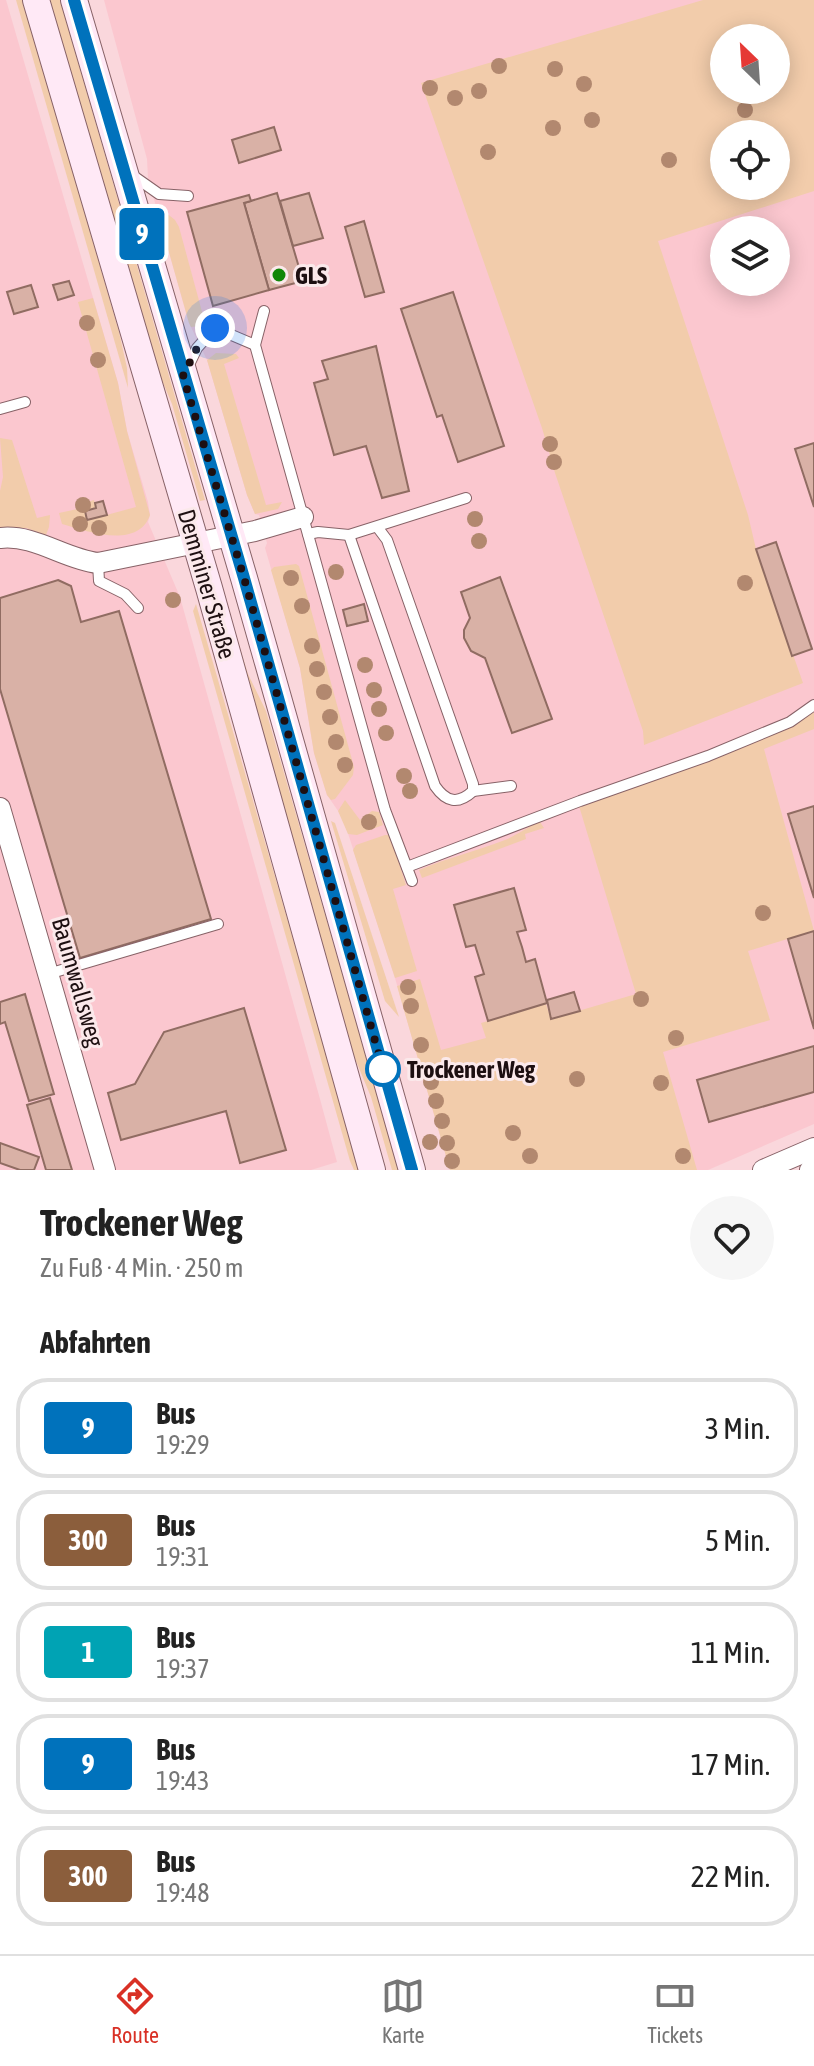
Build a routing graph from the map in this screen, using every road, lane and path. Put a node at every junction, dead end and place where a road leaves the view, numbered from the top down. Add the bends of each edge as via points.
1 (36, 0) edge
2 (74, 0) edge
3 (123, 169) junction
4 (188, 196) dead end
5 (264, 311) dead end
6 (255, 345) junction
7 (183, 376) junction
8 (25, 402) dead end
9 (0, 409) edge
10 (466, 498) dead end
11 (305, 525) junction
12 (378, 528) junction
13 (349, 535) junction
14 (231, 536) junction
15 (0, 538) edge
16 (195, 542) junction
17 (98, 563) junction
18 (138, 608) dead end
19 (814, 705) edge
20 (511, 786) dead end
21 (473, 791) junction
22 (0, 808) edge
23 (407, 867) junction
24 (412, 881) dead end
25 (218, 924) dead end
26 (48, 974) junction
27 (814, 1148) edge
28 (105, 1170) edge
29 (372, 1170) edge
30 (412, 1170) edge
31 (763, 1170) edge

1 - 16 main road, Demminer Straße
2 - 3 main road, Demminer Straße
3 - 4 lane via 159,194
3 - 7 main road, Demminer Straße
5 - 6 lane
6 - 7 lane via 215,328
6 - 11 lane
7 - 14 main road, Demminer Straße
8 - 9 lane
10 - 12 lane
11 - 13 lane
11 - 14 street
11 - 23 lane via 385,810
12 - 13 lane
12 - 21 lane via 387,540
13 - 21 lane via 435,786 453,802
14 - 16 street
14 - 30 main road, Demminer Straße
15 - 17 street via 28,540
16 - 17 street
16 - 29 main road, Demminer Straße
17 - 18 lane via 99,581 125,594
19 - 23 lane via 790,722 708,756
20 - 21 lane
22 - 26 street, Baumwallsweg
23 - 24 lane
25 - 26 lane
26 - 28 street, Baumwallsweg
27 - 31 street

